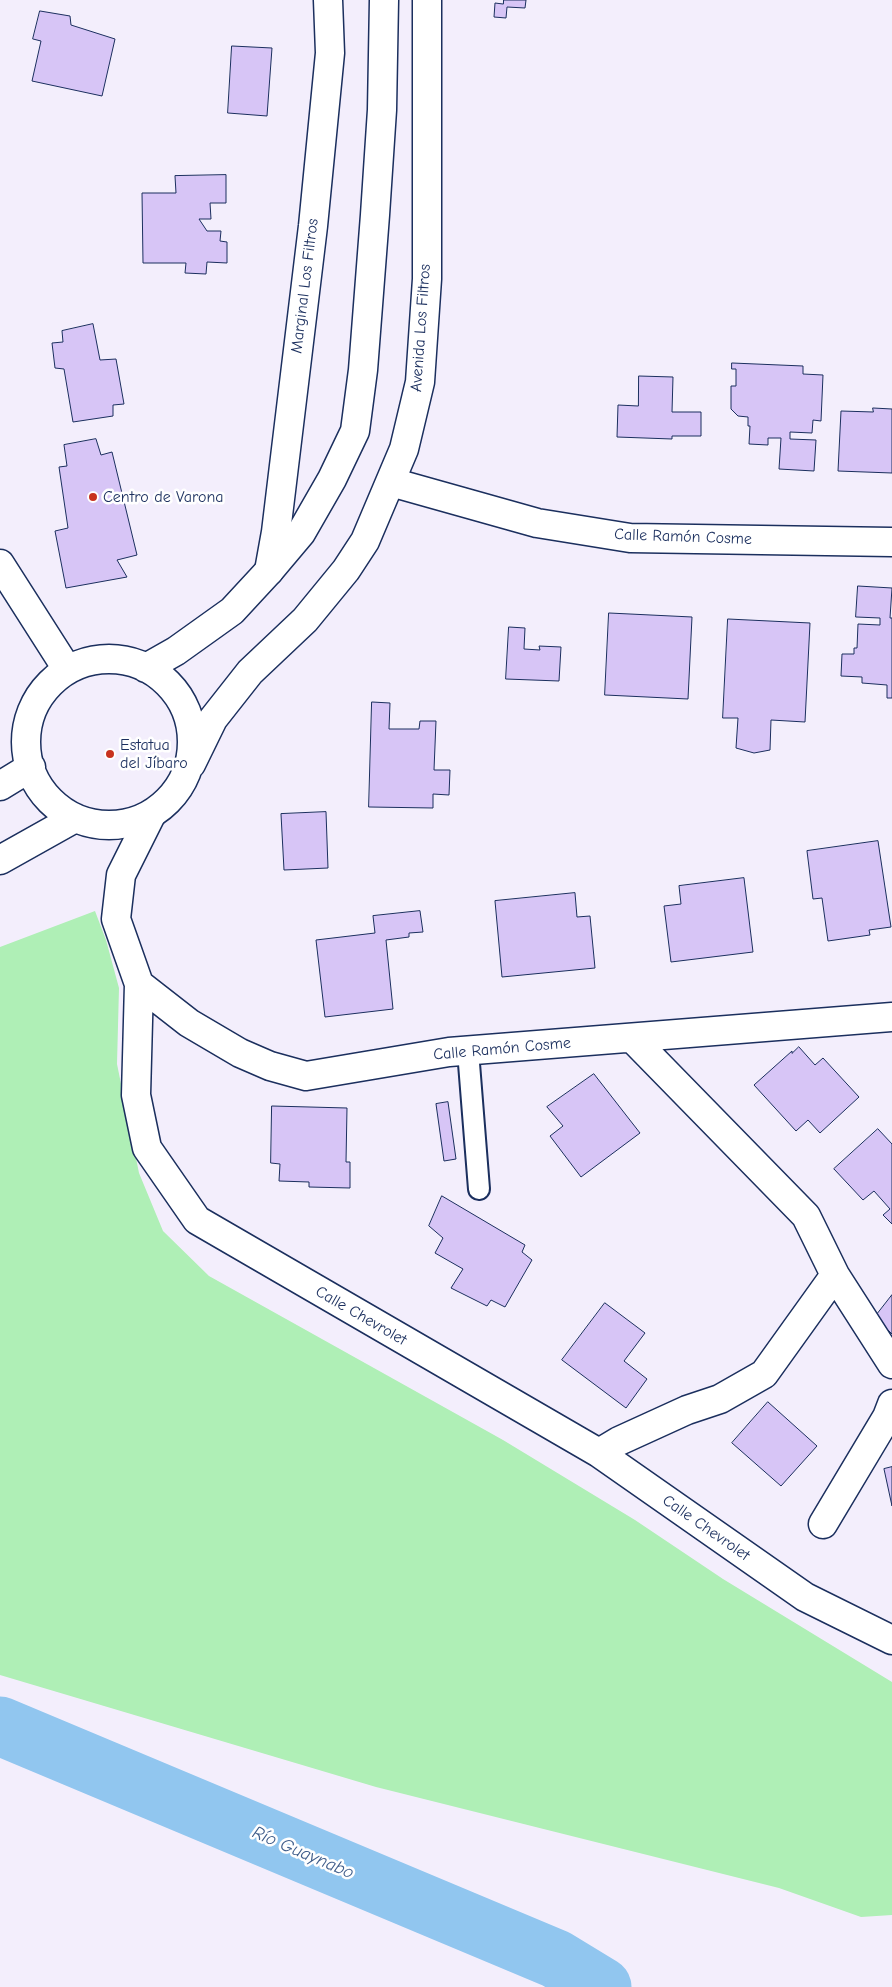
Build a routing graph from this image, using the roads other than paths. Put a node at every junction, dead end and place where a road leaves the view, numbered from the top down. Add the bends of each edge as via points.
1 (328, 0) edge
2 (384, 0) edge
3 (427, 0) edge
4 (391, 482) junction
5 (892, 542) edge
6 (0, 564) edge
7 (269, 571) junction
8 (146, 668) junction
9 (67, 669) junction
10 (190, 764) junction
11 (31, 767) junction
12 (0, 786) edge
13 (151, 815) junction
14 (75, 818) junction
15 (0, 860) edge
16 (139, 984) junction
17 (892, 1017) edge
18 (632, 1038) junction
19 (468, 1051) junction
20 (479, 1188) dead end
21 (835, 1275) junction
22 (892, 1364) edge
23 (892, 1404) edge
24 (599, 1453) junction
25 (823, 1524) dead end
26 (892, 1640) edge

1 - 7 street, Marginal Los Filtros via 330,54 313,226
2 - 7 street via 382,110 375,215 355,430 301,533
3 - 4 street, Avenida Los Filtros via 427,279 420,382 404,449
4 - 5 street, Calle Ramón Cosme via 538,523 630,538
4 - 10 street, Avenida Los Filtros via 365,541 346,570 305,620 250,672 213,720
6 - 9 street
7 - 8 street via 232,611
8 - 9 street via 131,661 98,659
8 - 10 street via 160,676 182,700 192,732
9 - 11 street via 42,690 28,720 25,753
10 - 13 street via 176,794
11 - 12 street
11 - 14 street via 36,784 58,808
13 - 14 street via 111,824 88,823
13 - 16 street, Calle Chevrolet via 122,875 116,919
14 - 15 street
16 - 19 street, Calle Ramón Cosme via 189,1023 240,1053 306,1076
16 - 24 street, Calle Chevrolet via 136,1095 147,1148 197,1220
17 - 18 street, Calle Ramón Cosme
18 - 19 street, Calle Ramón Cosme
18 - 21 street via 806,1216
19 - 20 lane
21 - 22 street
21 - 24 street via 764,1374 720,1399 687,1410
23 - 25 street
24 - 26 street, Calle Chevrolet via 805,1597

